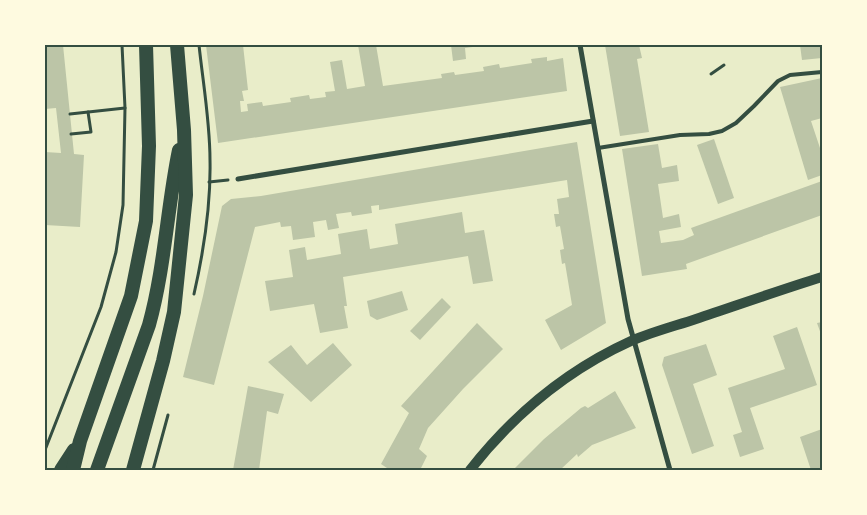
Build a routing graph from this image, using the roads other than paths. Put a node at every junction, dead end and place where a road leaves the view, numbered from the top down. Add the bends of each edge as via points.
1 (146, 45) edge
2 (177, 45) edge
3 (580, 45) edge
4 (822, 72) edge
5 (593, 120) junction
6 (184, 130) junction
7 (598, 148) junction
8 (238, 178) road end
9 (822, 277) edge
10 (633, 340) junction
11 (80, 441) junction
12 (61, 470) edge
13 (73, 470) edge
14 (97, 470) edge
15 (133, 470) edge
16 (470, 470) edge
17 (670, 470) edge

1 - 11 highway via 149,146 146,221 131,296
2 - 6 highway
3 - 5 street
4 - 7 lane via 778,81 736,123 722,131
5 - 7 street
5 - 8 street
6 - 14 highway via 172,186 155,302
6 - 15 highway via 186,195 174,312
7 - 10 street
9 - 10 main road
10 - 16 main road via 552,387 516,418
10 - 17 street
11 - 12 highway
11 - 13 highway

